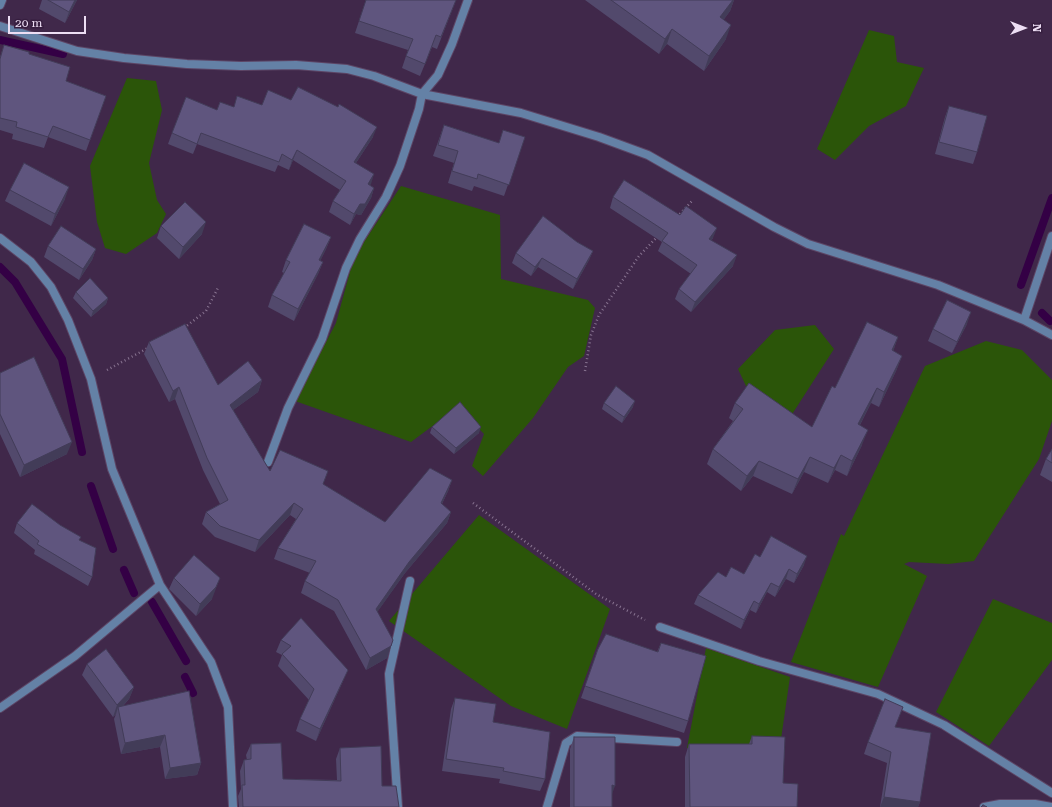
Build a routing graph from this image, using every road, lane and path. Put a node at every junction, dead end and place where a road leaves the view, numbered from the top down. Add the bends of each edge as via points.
1 (2, 0) edge
2 (468, 0) edge
3 (0, 5) edge
4 (0, 26) edge
5 (422, 94) junction
6 (706, 187) junction
7 (675, 219) edge
8 (659, 235) edge
9 (1052, 236) edge
10 (0, 238) edge
11 (219, 286) dead end
12 (1024, 320) junction
13 (183, 328) edge
14 (1052, 335) edge
15 (151, 347) edge
16 (585, 371) dead end
17 (91, 379) junction
18 (268, 462) dead end
19 (473, 503) dead end
20 (410, 581) dead end
21 (160, 585) junction
22 (660, 627) joint
23 (0, 708) edge
24 (677, 742) dead end
25 (1052, 793) edge
26 (233, 807) edge
27 (398, 807) edge
28 (547, 807) edge
29 (984, 807) edge
30 (1052, 807) edge

1 - 3 street
2 - 5 street via 438,74
4 - 5 street via 77,51 124,58 187,64 296,65 347,69
5 - 6 street via 521,113 599,137 648,154
5 - 18 street via 400,166 386,197 360,239 346,268 322,339 288,408
6 - 7 path
6 - 12 street via 808,244 938,285
8 - 16 path via 639,256 599,314
9 - 12 street
10 - 17 street via 31,262 51,287 68,320
11 - 13 path via 206,311
12 - 14 street
15 - 17 path
17 - 21 street via 112,469
19 - 22 path via 596,594
20 - 27 street via 389,674
21 - 23 street via 75,656
21 - 26 street via 211,662 228,707
22 - 25 street via 759,660 878,694 944,725
24 - 28 street via 577,736 566,743
29 - 30 street via 1000,804 1035,804

